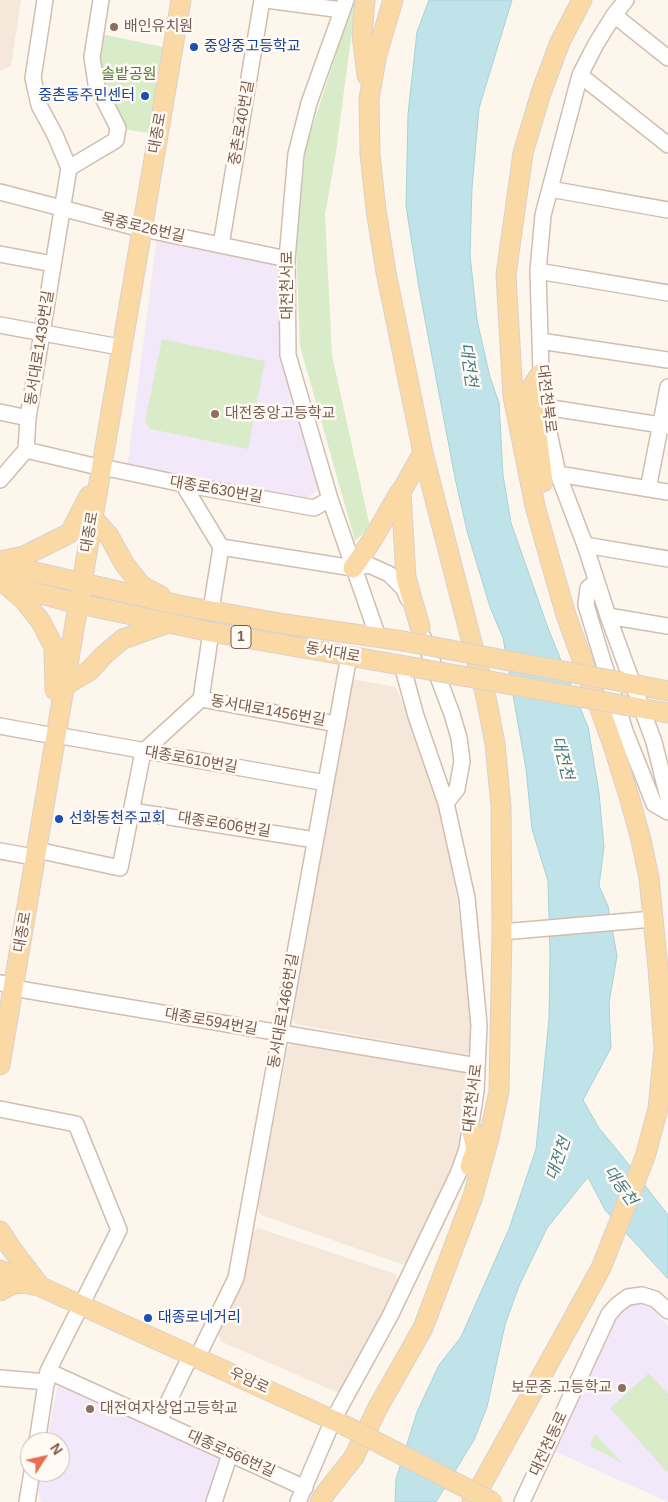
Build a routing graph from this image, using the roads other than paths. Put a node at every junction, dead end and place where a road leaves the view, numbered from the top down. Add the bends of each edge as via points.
1 (45, 0) edge
2 (101, 0) edge
3 (172, 0) edge
4 (181, 0) edge
5 (262, 0) edge
6 (266, 0) edge
7 (365, 0) edge
8 (393, 0) edge
9 (582, 0) edge
10 (626, 0) edge
11 (316, 3) edge
12 (344, 5) edge
13 (614, 15) junction
14 (668, 58) edge
15 (580, 75) junction
16 (369, 99) junction
17 (668, 145) edge
18 (69, 168) junction
19 (550, 189) junction
20 (0, 192) edge
21 (63, 208) junction
22 (668, 210) edge
23 (138, 228) junction
24 (221, 245) junction
25 (0, 254) edge
26 (287, 259) junction
27 (53, 264) junction
28 (538, 271) junction
29 (668, 293) edge
30 (0, 325) edge
31 (42, 333) junction
32 (540, 341) junction
33 (114, 346) junction
34 (668, 360) edge
35 (541, 373) junction
36 (668, 387) edge
37 (545, 407) junction
38 (0, 412) edge
39 (28, 418) junction
40 (664, 426) edge
41 (26, 450) junction
42 (423, 453) junction
43 (98, 466) junction
44 (558, 474) junction
45 (0, 480) edge
46 (183, 484) junction
47 (648, 489) junction
48 (401, 492) junction
49 (668, 492) edge
50 (89, 496) junction
51 (330, 499) junction
52 (93, 518) junction
53 (585, 545) junction
54 (222, 547) junction
55 (668, 559) edge
56 (0, 563) edge
57 (353, 568) junction
58 (596, 582) junction
59 (3, 583) edge
60 (78, 583) junction
61 (75, 603) junction
62 (179, 605) junction
63 (211, 610) junction
64 (566, 615) junction
65 (608, 616) junction
66 (169, 622) junction
67 (668, 626) edge
68 (420, 627) junction
69 (211, 632) junction
70 (378, 637) junction
71 (349, 656) junction
72 (407, 666) junction
73 (628, 683) junction
74 (60, 690) junction
75 (668, 691) edge
76 (201, 699) junction
77 (636, 707) junction
78 (668, 713) edge
79 (336, 724) junction
80 (0, 726) edge
81 (52, 735) junction
82 (143, 752) junction
83 (326, 783) junction
84 (667, 791) edge
85 (446, 803) junction
86 (132, 811) junction
87 (668, 812) edge
88 (316, 840) junction
89 (0, 851) edge
90 (32, 853) junction
91 (646, 919) junction
92 (511, 931) junction
93 (7, 985) edge
94 (0, 1026) edge
95 (280, 1033) junction
96 (666, 1055) edge
97 (0, 1065) edge
98 (477, 1066) junction
99 (0, 1109) edge
100 (471, 1128) junction
101 (0, 1231) edge
102 (0, 1270) edge
103 (41, 1287) junction
104 (0, 1291) edge
105 (81, 1305) junction
106 (668, 1311) edge
107 (423, 1328) junction
108 (194, 1356) junction
109 (47, 1376) junction
110 (0, 1378) edge
111 (159, 1421) junction
112 (340, 1423) junction
113 (39, 1432) edge
114 (230, 1454) junction
115 (30, 1482) edge
116 (305, 1488) junction
117 (27, 1502) edge
118 (214, 1502) edge
119 (298, 1502) edge
120 (320, 1502) edge
121 (472, 1502) edge
122 (493, 1502) edge
123 (522, 1502) edge

1 - 18 street via 33,78 39,105
2 - 18 street via 92,57 96,84 118,128 116,140
3 - 23 main road, 대종로
4 - 23 main road, 대종로
5 - 24 street, 중촌로40번길
6 - 11 street
7 - 16 main road via 362,35
8 - 16 main road via 377,54
9 - 64 main road via 560,42 523,153 506,275 512,396 536,506
10 - 13 street, 대전천북로
11 - 12 street
12 - 26 street, 대전천서로 via 309,103 296,154
13 - 14 street
13 - 15 street, 대전천북로
15 - 17 street
15 - 19 street, 대전천북로
16 - 42 main road via 376,210
18 - 21 street, 동서대로1439번길
19 - 22 street
19 - 28 street, 대전천북로 via 543,215
20 - 21 street, 목중로26번길
21 - 23 street, 목중로26번길
21 - 27 street, 동서대로1439번길
23 - 24 street, 목중로26번길
23 - 33 main road, 대종로
23 - 43 main road, 대종로
24 - 26 street, 목중로26번길
25 - 27 street
26 - 51 street, 대전천서로 via 288,355
27 - 31 street, 동서대로1439번길
28 - 29 street
28 - 32 street, 대전천북로
30 - 31 street
31 - 33 street
31 - 39 street, 동서대로1439번길
32 - 34 street
32 - 35 street, 대전천북로
33 - 43 main road, 대종로
35 - 37 street, 대전천북로
35 - 64 main road via 531,388 539,462
36 - 40 street
37 - 40 street
37 - 44 street, 대전천북로
38 - 39 street
39 - 41 street, 동서대로1439번길
40 - 47 street
41 - 43 street
41 - 45 street
42 - 48 main road
42 - 92 main road via 486,697 495,744
43 - 46 street, 대종로630번길
43 - 50 main road, 대종로
43 - 52 main road, 대종로
44 - 47 street
44 - 53 street, 대전천북로
46 - 51 street, 대종로630번길 via 314,508
46 - 54 street
47 - 49 street
48 - 57 main road
48 - 68 main road via 406,578
50 - 56 main road via 70,533 24,556
50 - 60 main road, 대종로
51 - 57 street, 대전천서로
52 - 60 main road, 대종로
52 - 62 main road via 142,586
53 - 55 street
53 - 58 street, 대전천북로
54 - 57 street
54 - 63 street
56 - 60 main road, 동서대로 / 1
57 - 68 street via 369,565 389,574 404,589
57 - 70 street, 대전천서로
58 - 65 street, 대전천북로
58 - 87 street via 588,588 586,605 602,658 654,804
59 - 61 main road, 동서대로 / 1
59 - 74 main road via 24,600 54,646
60 - 61 main road, 대종로
60 - 62 main road, 동서대로 / 1
61 - 66 main road, 동서대로 / 1
61 - 74 main road, 대종로
62 - 63 main road, 동서대로 / 1
63 - 70 main road, 동서대로 / 1
64 - 91 main road via 631,803 649,878
65 - 67 street
65 - 73 street, 대전천북로
66 - 69 main road, 동서대로 / 1
66 - 74 main road via 123,639 89,671
68 - 85 street via 459,738 462,761 457,789
69 - 71 main road, 동서대로 / 1
69 - 76 street, 동서대로1456번길
70 - 73 main road, 동서대로 / 1, bridge
71 - 72 main road, 동서대로 / 1
71 - 79 street, 동서대로1466번길
72 - 77 main road, 동서대로 / 1, bridge
72 - 85 street, 대전천서로 via 416,716
73 - 75 main road, 동서대로
73 - 77 street, 대전천북로
74 - 81 main road, 대종로
76 - 79 street, 동서대로1456번길
76 - 82 street, 동서대로1456번길
77 - 78 main road, 동서대로
77 - 84 street, 대전천북로 via 654,742
79 - 83 street, 동서대로1466번길
80 - 81 street, 대종로610번길
81 - 82 street, 대종로610번길
81 - 90 main road, 대종로
82 - 83 street, 대종로610번길
82 - 86 street
83 - 88 street, 동서대로1466번길
85 - 98 street, 대전천서로 via 467,898 479,1024
86 - 88 street, 대종로606번길
86 - 90 street via 120,868
88 - 95 street, 동서대로1466번길
89 - 90 street
90 - 93 main road, 대종로
91 - 92 street
91 - 96 main road
92 - 107 main road via 499,1091 489,1138 473,1196
93 - 94 main road, 대종로
93 - 95 street, 대종로594번길
93 - 97 main road, 대종로
95 - 98 street, 대종로594번길
95 - 108 street, 동서대로1466번길 via 236,1278
96 - 121 main road via 658,1109 645,1157 609,1248
98 - 100 street, 대전천서로
99 - 105 street via 76,1124 119,1230
100 - 107 main road via 476,1149 448,1225
100 - 112 street, 대전천서로 via 458,1174
101 - 103 main road
102 - 103 main road, 우암로
103 - 104 main road via 13,1284
103 - 105 main road, 우암로
105 - 108 main road, 우암로
105 - 109 street
106 - 123 street, 대전천동로 via 655,1299 642,1295 628,1297 609,1314
107 - 120 main road via 377,1409 354,1458
108 - 111 street, 동서대로1466번길
108 - 112 main road, 우암로
109 - 110 street, 대종로566번길
109 - 111 street, 대종로566번길
109 - 113 street
111 - 114 street, 대종로566번길
112 - 116 street, 대전천서로
112 - 122 main road, 우암로, bridge
114 - 116 street, 대종로566번길
114 - 118 street
115 - 117 street
116 - 119 street, 대전천서로

